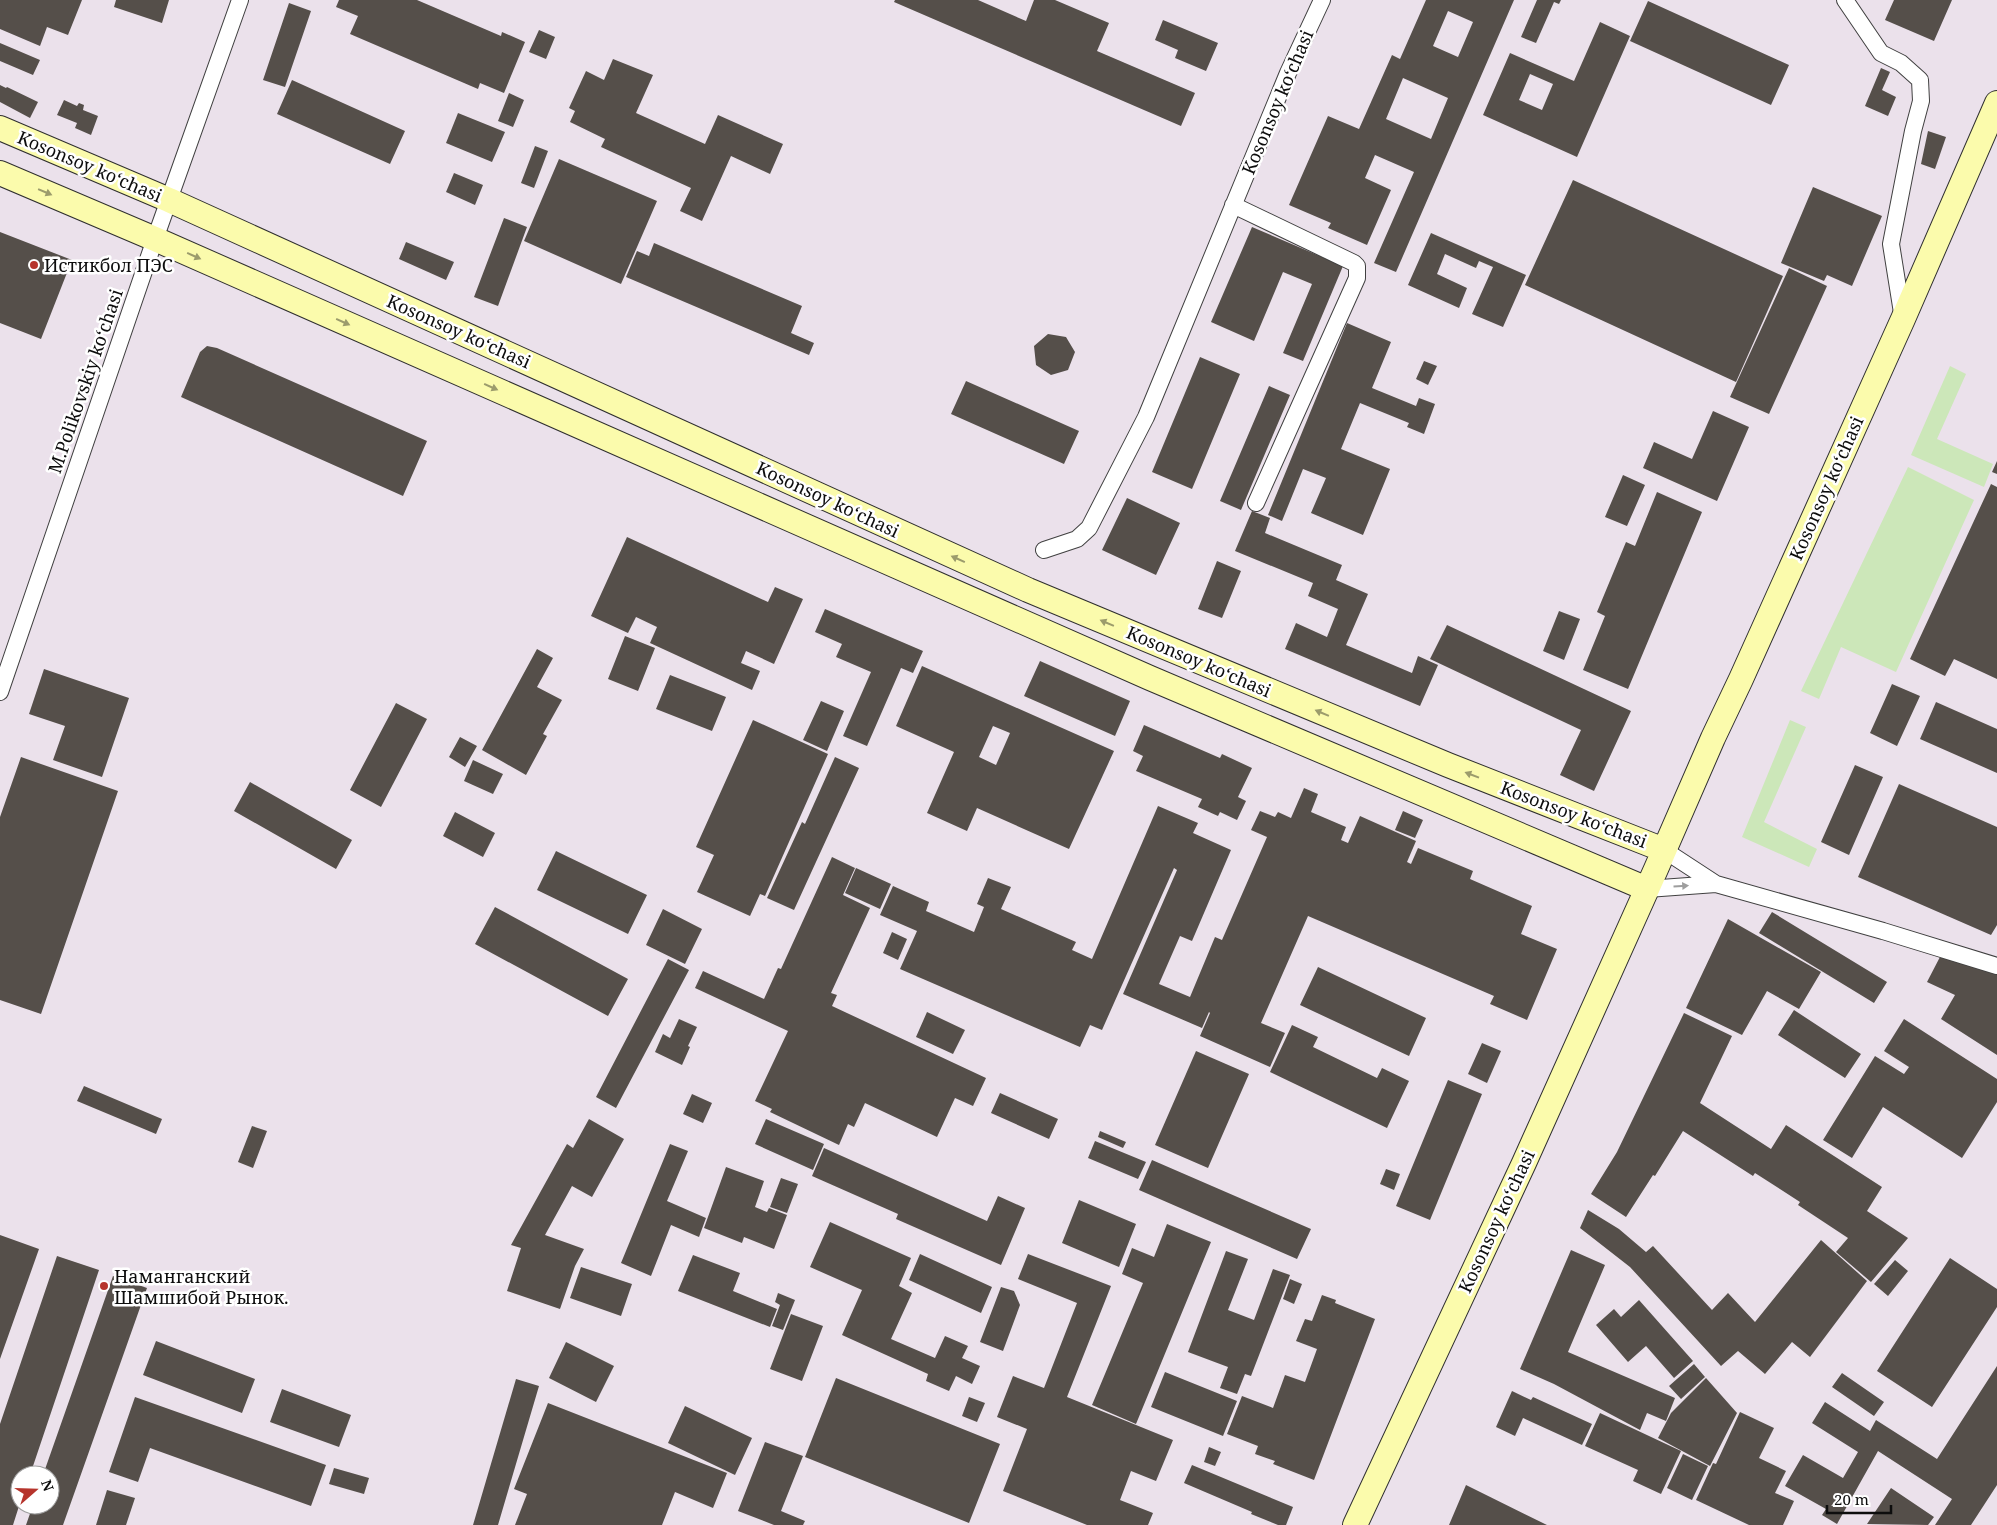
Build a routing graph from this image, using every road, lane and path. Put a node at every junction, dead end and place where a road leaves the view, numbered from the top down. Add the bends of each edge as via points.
1 (240, 0) edge
2 (1322, 0) edge
3 (1845, 0) edge
4 (1997, 103) edge
5 (0, 128) edge
6 (1992, 129) edge
7 (0, 173) edge
8 (170, 200) junction
9 (1233, 205) junction
10 (155, 239) junction
11 (1902, 319) junction
12 (1256, 504) dead end
13 (1044, 550) dead end
14 (0, 692) edge
15 (1664, 850) junction
16 (1716, 884) junction
17 (1647, 889) junction
18 (1997, 966) edge
19 (1355, 1525) edge

1 - 8 street, M.Polikovskiy koʻchasi
2 - 9 street, Kosonsoy koʻchasi
3 - 11 street via 1881,53 1901,63 1920,80 1921,102 1891,244
4 - 6 street, Kosonsoy koʻchasi
5 - 8 street, Kosonsoy koʻchasi
6 - 11 street, Kosonsoy koʻchasi
7 -> 10 street, Kosonsoy koʻchasi
8 - 10 street, M.Polikovskiy koʻchasi
15 -> 8 street, Kosonsoy koʻchasi via 1448,765 1028,590
9 - 12 street via 1354,263 1358,271
9 - 13 street, Kosonsoy koʻchasi via 1146,417 1089,528 1077,539
10 - 14 street, M.Polikovskiy koʻchasi
10 -> 17 street, Kosonsoy koʻchasi via 1150,678
11 - 15 street, Kosonsoy koʻchasi
15 - 16 street
15 - 17 street, Kosonsoy koʻchasi
17 -> 16 street
16 - 18 street
17 - 19 street, Kosonsoy koʻchasi via 1524,1163

